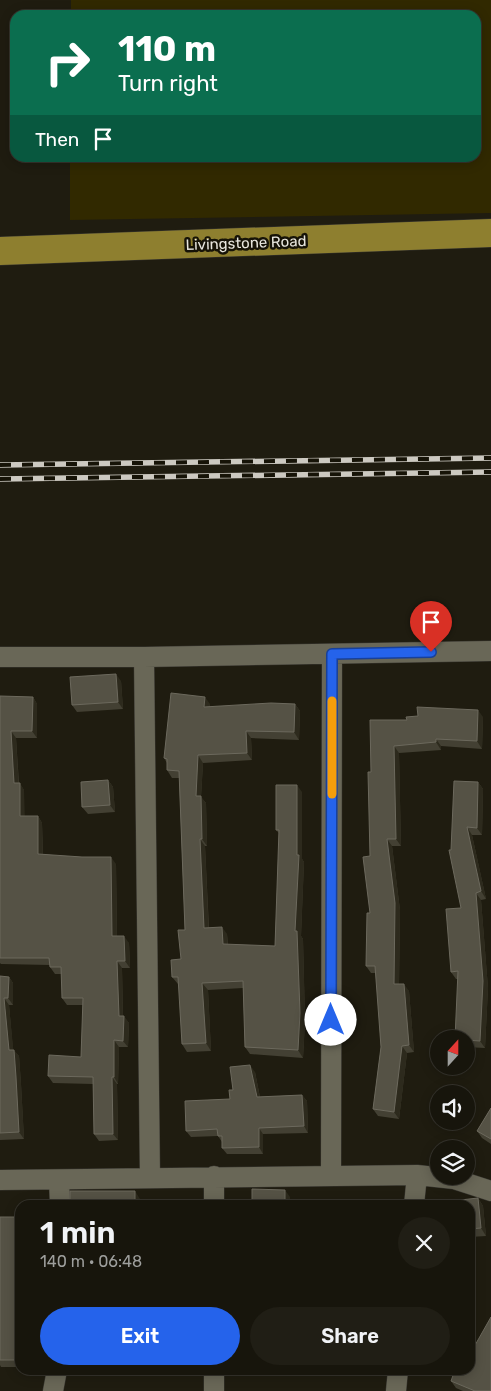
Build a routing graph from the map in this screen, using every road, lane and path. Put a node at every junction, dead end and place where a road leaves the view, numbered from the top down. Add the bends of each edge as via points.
1 (491, 233) edge
2 (0, 251) edge
3 (491, 652) edge
4 (332, 654) junction
5 (0, 657) edge
6 (144, 657) junction
7 (331, 1175) junction
8 (417, 1175) junction
9 (214, 1176) junction
10 (150, 1178) junction
11 (0, 1180) edge
12 (59, 1180) junction
13 (491, 1191) edge
14 (60, 1200) edge
15 (214, 1200) edge
16 (414, 1200) edge
17 (56, 1375) edge
18 (214, 1375) edge
19 (398, 1375) edge
20 (52, 1391) edge
21 (214, 1391) edge
22 (396, 1391) edge

1 - 2 highway, Livingstone Road
3 - 4 street
4 - 6 street
4 - 7 street
5 - 6 street
6 - 10 street
7 - 8 street
7 - 9 street
8 - 13 street via 454,1180
8 - 16 street
9 - 10 street
9 - 15 street
10 - 12 street
11 - 12 street
12 - 14 street
17 - 20 street
18 - 21 street
19 - 22 street

